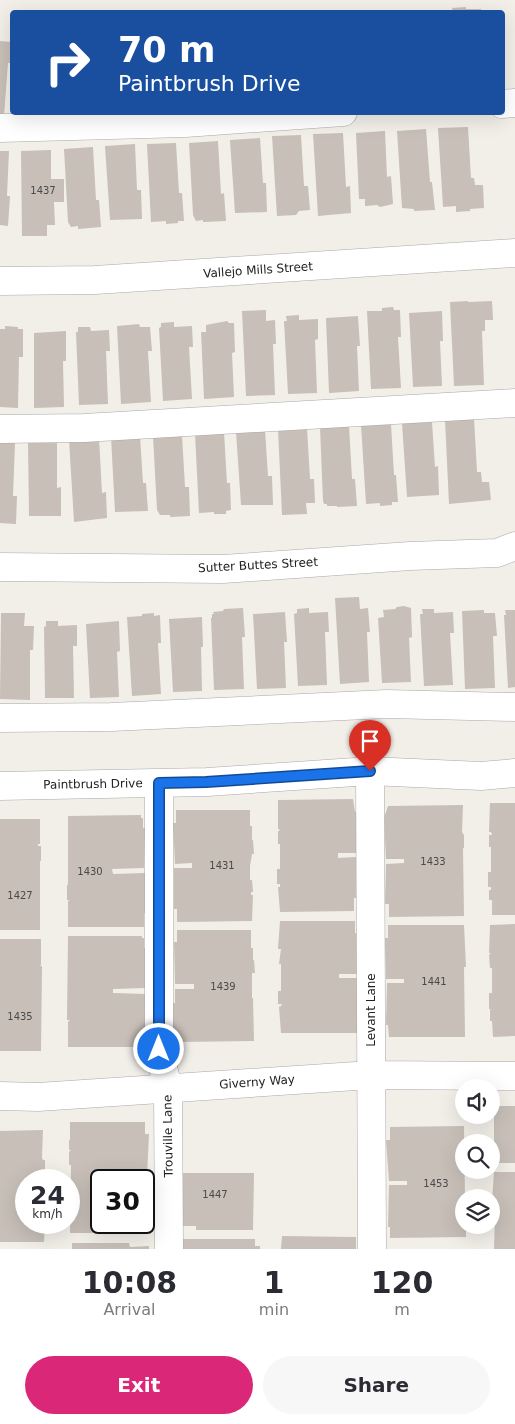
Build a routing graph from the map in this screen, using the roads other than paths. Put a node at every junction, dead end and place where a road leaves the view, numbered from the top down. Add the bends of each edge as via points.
1 (300, 115) edge
2 (0, 128) edge
3 (515, 253) edge
4 (0, 280) edge
5 (515, 403) edge
6 (0, 429) edge
7 (515, 546) edge
8 (0, 567) edge
9 (515, 707) edge
10 (0, 718) edge
11 (370, 771) junction
12 (515, 773) edge
13 (159, 783) junction
14 (0, 786) edge
15 (371, 1075) junction
16 (515, 1076) edge
17 (168, 1088) junction
18 (0, 1096) edge
19 (169, 1249) edge
20 (372, 1249) edge

1 - 2 street via 185,123
3 - 4 street, Vallejo Mills Street via 95,280
5 - 6 street via 84,428
7 - 8 street, Sutter Buttes Street via 497,553 224,569
9 - 10 street via 387,704 111,717
11 - 12 street, Paintbrush Drive via 481,776
11 - 13 street, Paintbrush Drive
11 - 15 street, Levant Lane
13 - 14 street, Paintbrush Drive
13 - 17 street, Trouville Lane via 159,1049
15 - 16 street, Giverny Way
15 - 17 street, Giverny Way
15 - 20 street, Levant Lane
17 - 18 street, Giverny Way via 38,1097
17 - 19 street, Trouville Lane

